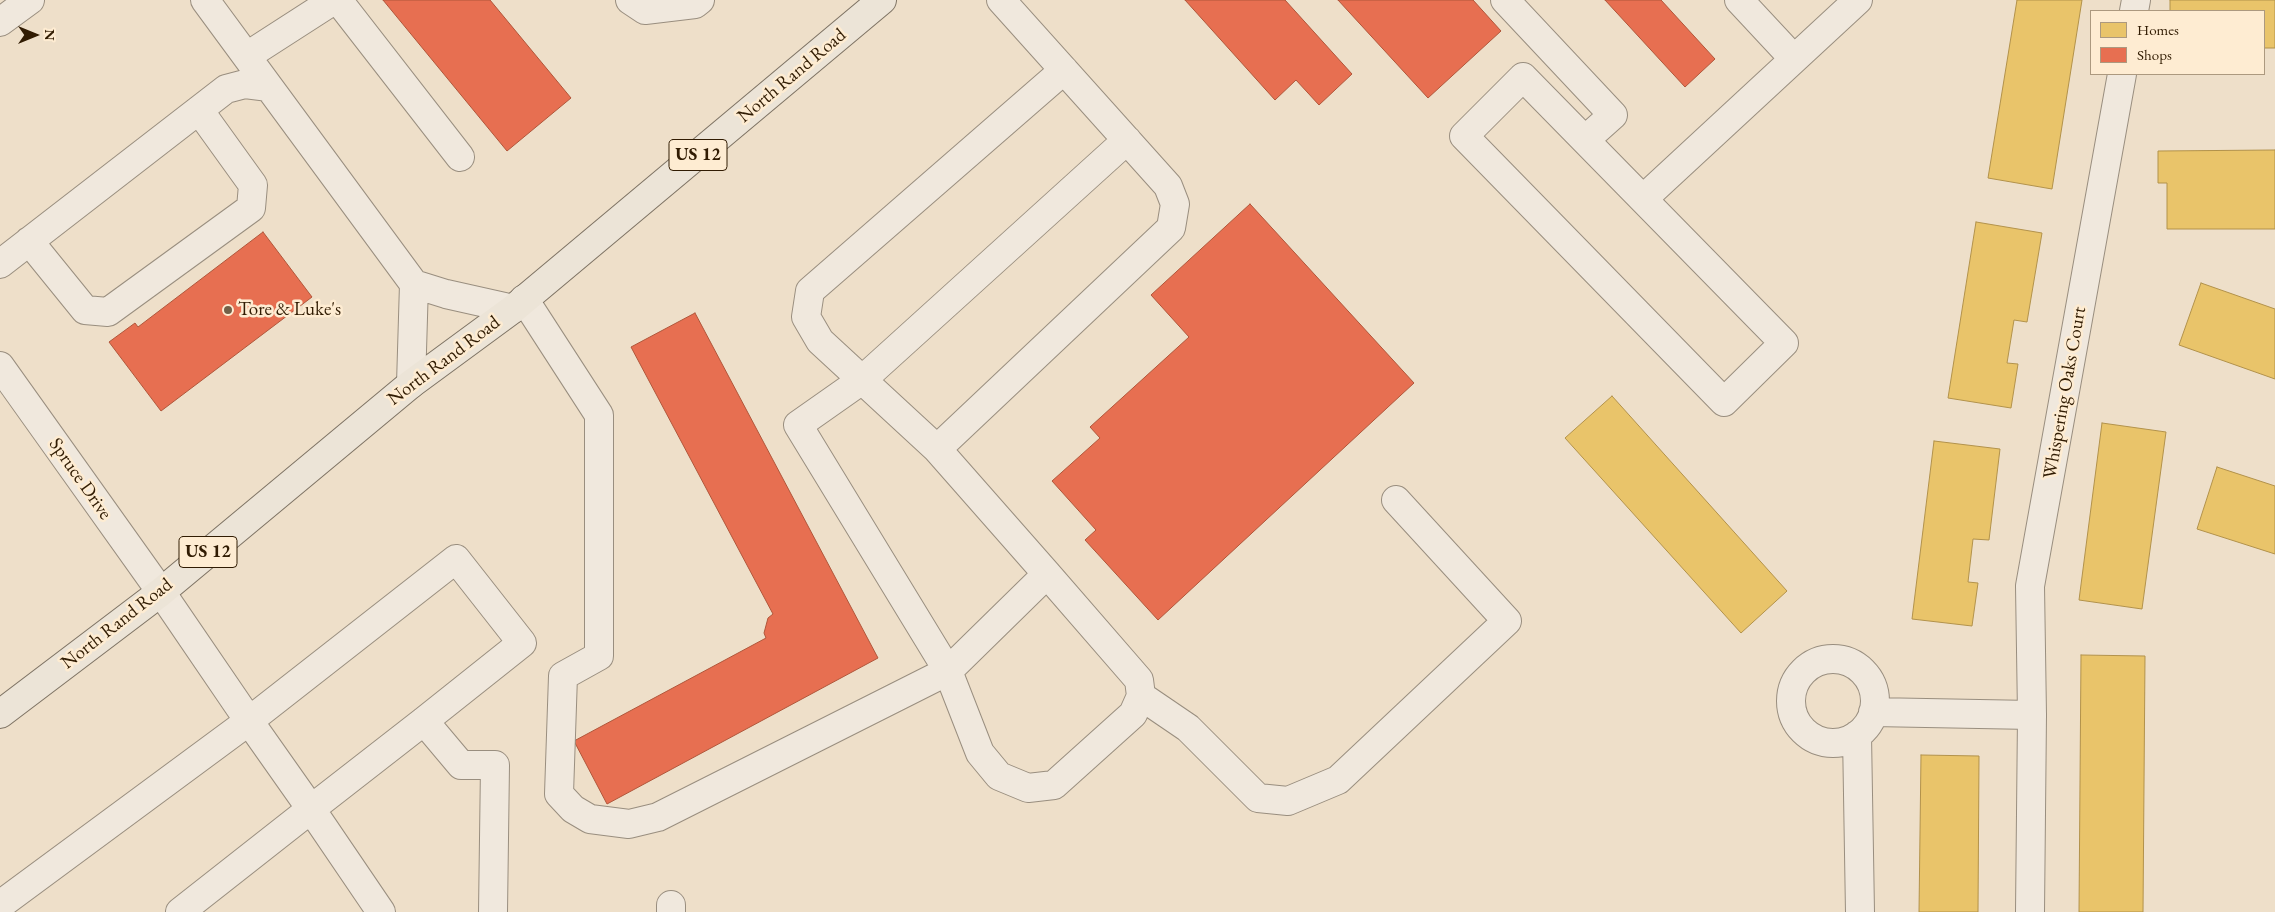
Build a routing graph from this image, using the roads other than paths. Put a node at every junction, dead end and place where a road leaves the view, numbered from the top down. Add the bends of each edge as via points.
1 (30, 0) edge
2 (205, 0) edge
3 (336, 0) edge
4 (630, 0) edge
5 (700, 0) edge
6 (882, 0) edge
7 (1001, 0) edge
8 (1505, 0) edge
9 (1739, 0) edge
10 (1858, 0) edge
11 (0, 22) edge
12 (247, 56) junction
13 (1794, 59) junction
14 (1064, 70) junction
15 (2122, 75) edge
16 (270, 87) junction
17 (199, 110) junction
18 (1127, 140) junction
19 (1585, 140) junction
20 (460, 157) dead end
21 (1643, 199) junction
22 (29, 241) junction
23 (0, 264) edge
24 (414, 284) junction
25 (518, 304) junction
26 (0, 366) edge
27 (862, 380) junction
28 (411, 384) junction
29 (937, 449) junction
30 (1396, 500) dead end
31 (1047, 574) junction
32 (161, 592) junction
33 (948, 671) junction
34 (1141, 696) junction
35 (1873, 712) junction
36 (0, 714) edge
37 (2032, 714) junction
38 (250, 720) junction
39 (424, 720) junction
40 (1857, 734) junction
41 (311, 810) junction
42 (0, 904) edge
43 (180, 912) edge
44 (381, 912) edge
45 (493, 912) edge
46 (1860, 912) edge
47 (2030, 912) edge

1 - 11 street
2 - 12 street
3 - 12 street
3 - 20 street
4 - 5 street via 645,10 696,4
6 - 25 main road, North Rand Road / US 12
7 - 14 street
8 - 19 street via 1613,114
9 - 13 street
10 - 13 street
12 - 16 street
13 - 21 street
14 - 18 street
14 - 27 street via 810,291 806,317 820,341
15 - 37 street, Whispering Oaks Court via 2030,586
16 - 17 street via 246,84 226,89
16 - 24 street
17 - 22 street
17 - 22 street via 253,185 251,208 108,312 85,310
18 - 27 street
18 - 29 street via 1168,186 1175,204 1171,228
19 - 21 street
19 - 21 street via 1524,77 1464,136 1724,402 1784,343
22 - 23 street
24 - 25 street via 446,294
24 - 28 street
25 - 28 main road, North Rand Road / US 12
25 - 33 street via 599,414 599,656 563,676 559,794 572,810 590,819 629,824 658,817
26 - 32 street, Spruce Drive
27 - 29 street
27 - 33 street via 798,425
28 - 32 main road, North Rand Road / US 12
29 - 31 street
30 - 34 street via 1507,621 1338,780 1288,800 1258,798 1188,728
31 - 33 street
31 - 34 street via 1139,680
32 - 36 main road, North Rand Road / US 12
32 - 38 street, Spruce Drive
33 - 34 street via 980,753 998,776 1028,788 1054,785 1134,714
35 - 37 street
35 - 40 street
35 - 40 street via 1873,692 1868,679 1859,668 1846,662 1832,659 1818,662 1797,679 1791,705 1802,730 1825,743 1839,743
37 - 47 street, Whispering Oaks Court
38 - 39 street via 456,559 522,644
38 - 41 street, Spruce Drive
38 - 42 street
39 - 41 street
39 - 45 street via 461,765 495,765
40 - 46 street
41 - 43 street
41 - 44 street, Spruce Drive

